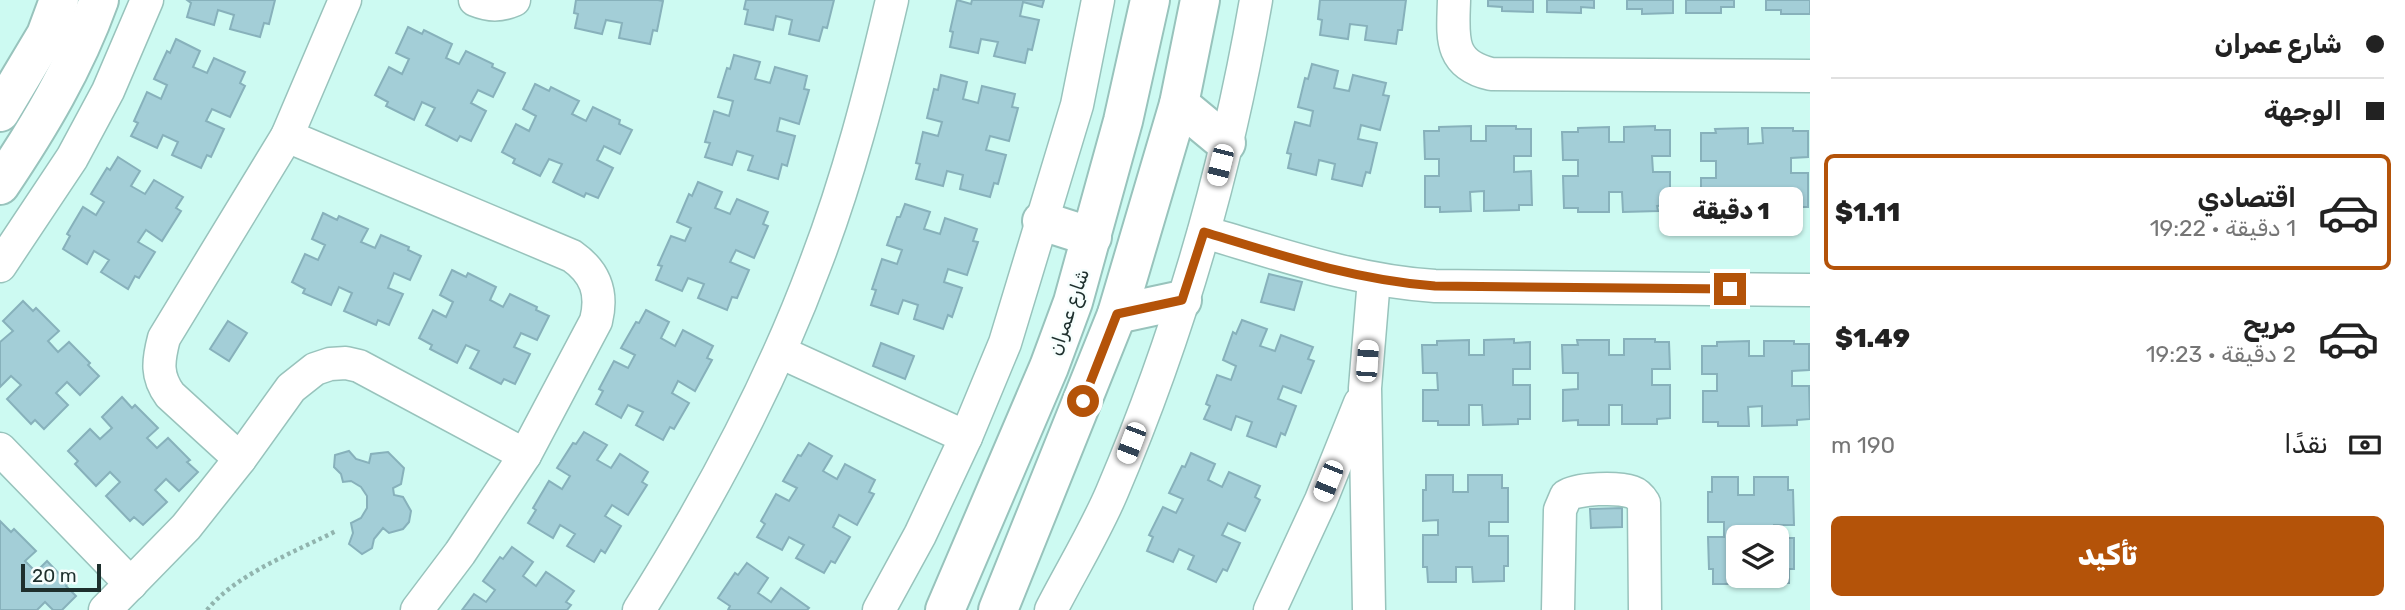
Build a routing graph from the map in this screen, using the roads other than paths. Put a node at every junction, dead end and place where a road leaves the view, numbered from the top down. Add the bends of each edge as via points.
1 (59, 0) edge
2 (99, 0) edge
3 (147, 0) edge
4 (345, 0) edge
5 (475, 0) edge
6 (514, 0) edge
7 (892, 0) edge
8 (1098, 0) edge
9 (1150, 0) edge
10 (1200, 0) edge
11 (1256, 0) edge
12 (1454, 0) edge
13 (1810, 76) edge
14 (1179, 104) junction
15 (0, 112) edge
16 (287, 135) junction
17 (1226, 143) junction
18 (0, 185) edge
19 (1042, 221) junction
20 (1204, 232) junction
21 (1092, 237) junction
22 (0, 266) edge
23 (1374, 279) junction
24 (1810, 290) edge
25 (1182, 300) junction
26 (1117, 314) junction
27 (780, 352) junction
28 (1365, 388) junction
29 (966, 437) junction
30 (0, 449) edge
31 (525, 455) junction
32 (240, 459) junction
33 (981, 522) junction
34 (1025, 541) junction
35 (131, 584) junction
36 (105, 610) edge
37 (417, 610) edge
38 (639, 610) edge
39 (879, 610) edge
40 (945, 610) edge
41 (998, 610) edge
42 (1051, 610) edge
43 (1270, 610) edge
44 (1369, 610) edge
45 (1558, 610) edge
46 (1645, 610) edge

1 - 15 street via 46,35
2 - 18 street via 44,117
3 - 22 street via 108,91 72,158
4 - 16 street
5 - 6 street via 503,5
7 - 27 street via 850,161 816,265
8 - 19 street via 1077,105
9 - 21 street, شارع عمران
10 - 14 street
11 - 17 street
12 - 13 street via 1454,45 1468,66 1491,74
14 - 17 street
14 - 26 street
16 - 31 street via 572,256 594,277 600,306 596,321
16 - 32 street via 164,338 159,356 158,370 170,396
17 - 20 street
19 - 21 street
19 - 29 street via 1004,343
20 - 23 street
20 - 25 street
21 - 33 street, شارع عمران via 1049,366
23 - 24 street via 1435,286
23 - 28 street
25 - 26 street
25 - 42 street via 1162,365 1111,494
26 - 34 street
27 - 29 street
27 - 38 street via 724,464
28 - 43 street via 1321,500
28 - 44 street
29 - 39 street
30 - 35 street
31 - 32 street via 346,363 315,369 291,388
31 - 37 street
32 - 35 street via 186,527
33 - 34 street
33 - 40 street, شارع عمران
34 - 41 street
35 - 36 street
45 - 46 street via 1560,510 1566,496 1580,490 1633,492 1644,503

